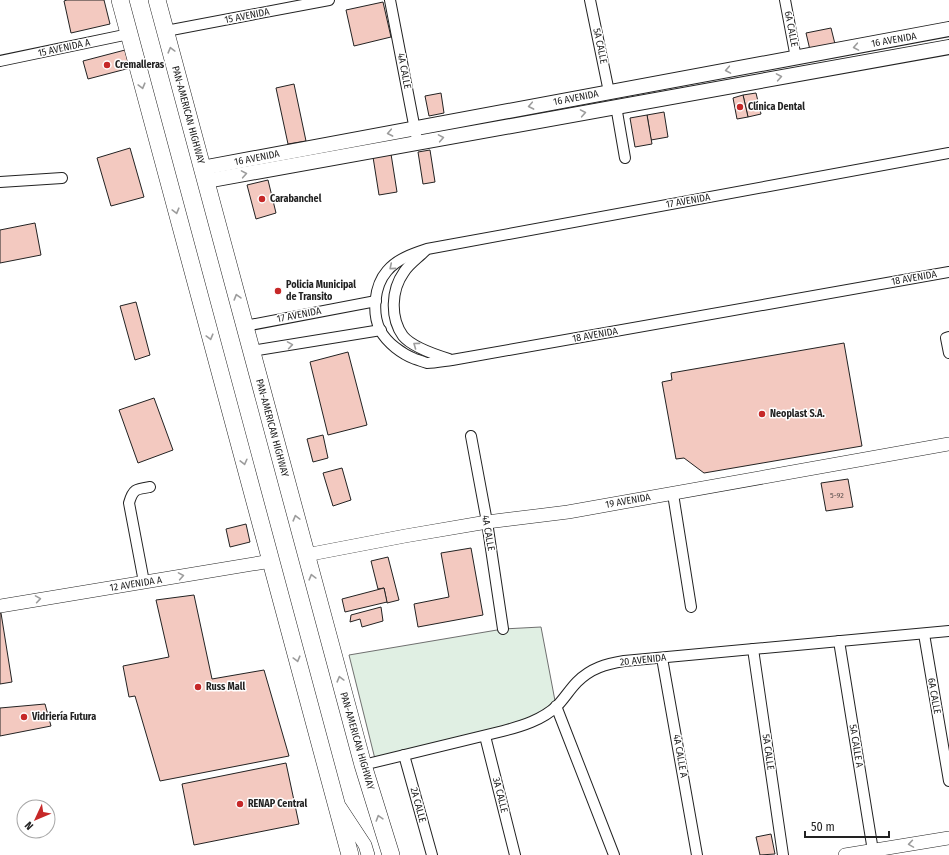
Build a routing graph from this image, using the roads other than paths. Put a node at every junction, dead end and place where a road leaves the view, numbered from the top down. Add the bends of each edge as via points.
1 (120, 0) edge
2 (157, 0) edge
3 (329, 0) edge
4 (390, 0) edge
5 (590, 0) edge
6 (785, 0) edge
7 (949, 30) edge
8 (166, 31) junction
9 (129, 34) junction
10 (949, 47) edge
11 (796, 58) junction
12 (0, 61) edge
13 (609, 92) junction
14 (616, 106) junction
15 (414, 128) junction
16 (417, 143) junction
17 (949, 153) edge
18 (625, 158) dead end
19 (204, 175) junction
20 (62, 178) dead end
21 (0, 182) edge
22 (426, 249) junction
23 (949, 272) edge
24 (376, 301) junction
25 (245, 326) junction
26 (381, 330) junction
27 (949, 337) edge
28 (252, 351) junction
29 (949, 353) edge
30 (452, 360) junction
31 (471, 436) dead end
32 (949, 444) edge
33 (150, 487) dead end
34 (673, 494) junction
35 (487, 522) junction
36 (306, 555) junction
37 (271, 561) junction
38 (144, 582) junction
39 (0, 606) edge
40 (691, 607) dead end
41 (503, 629) dead end
42 (949, 631) edge
43 (924, 634) junction
44 (839, 641) junction
45 (753, 650) junction
46 (662, 658) junction
47 (556, 706) junction
48 (485, 736) junction
49 (404, 755) junction
50 (363, 765) junction
51 (949, 781) edge
52 (335, 799) junction
53 (949, 838) edge
54 (367, 850) edge
55 (873, 851) junction
56 (350, 855) edge
57 (391, 855) edge
58 (432, 855) edge
59 (515, 855) edge
60 (614, 855) edge
61 (697, 855) edge
62 (783, 855) edge
63 (845, 855) edge

1 - 9 highway
2 - 8 highway, PAN-AMERICAN HIGHWAY
3 - 8 street, 15 AVENIDA
4 - 15 street, 4A CALLE
5 - 13 street, 5A CALLE
6 - 11 street, 6A CALLE
7 -> 11 main road, 16 AVENIDA
19 -> 8 highway, PAN-AMERICAN HIGHWAY
9 - 12 street, 15 AVENIDA A
9 -> 37 highway
14 -> 10 main road, 16 AVENIDA
11 -> 13 main road, 16 AVENIDA
13 -> 15 main road, 16 AVENIDA
16 -> 14 main road, 16 AVENIDA
14 - 18 street
15 - 16 street, 4A CALLE
15 -> 19 main road, 16 AVENIDA
19 -> 16 main road, 16 AVENIDA
17 - 22 street, 17 AVENIDA
25 -> 19 highway, PAN-AMERICAN HIGHWAY
20 - 21 street
22 -> 24 street, 17 AVENIDA via 404,257 387,271 378,286
30 -> 22 street via 423,350 404,336 394,315 394,294 403,273
23 - 30 street, 18 AVENIDA
24 - 25 street, 17 AVENIDA
24 - 26 street, 17 AVENIDA via 376,316
25 - 28 highway, PAN-AMERICAN HIGHWAY
28 -> 26 street
26 - 30 street, 18 AVENIDA via 405,355 426,363
27 - 29 street via 946,338
36 -> 28 highway, PAN-AMERICAN HIGHWAY
31 - 35 street, 4A CALLE
32 - 34 street, 19 AVENIDA
33 - 38 street via 137,489 129,503
34 - 35 street, 19 AVENIDA via 543,516
34 - 40 street
35 - 36 street, 19 AVENIDA
35 - 41 street, 4A CALLE
50 -> 36 highway, PAN-AMERICAN HIGHWAY
38 -> 37 street, 12 AVENIDA A
37 -> 52 highway
39 -> 38 street, 12 AVENIDA A
42 - 43 street, 20 AVENIDA
43 - 44 street, 20 AVENIDA
43 - 51 street, 6A CALLE
44 - 45 street, 20 AVENIDA
44 - 55 street, 5A CALLE A
45 - 46 street, 20 AVENIDA
45 - 62 street, 5A CALLE
46 - 47 street, 20 AVENIDA via 612,663 590,671
46 - 61 street, 4A CALLE A
47 - 48 street, 20 AVENIDA via 525,724
47 - 60 street
48 - 49 street, 20 AVENIDA
48 - 59 street, 3A CALLE
49 - 50 street, 20 AVENIDA
49 - 58 street, 2A CALLE
57 -> 50 highway, PAN-AMERICAN HIGHWAY
52 - 54 street
52 - 56 highway
53 -> 55 street
55 - 63 street

